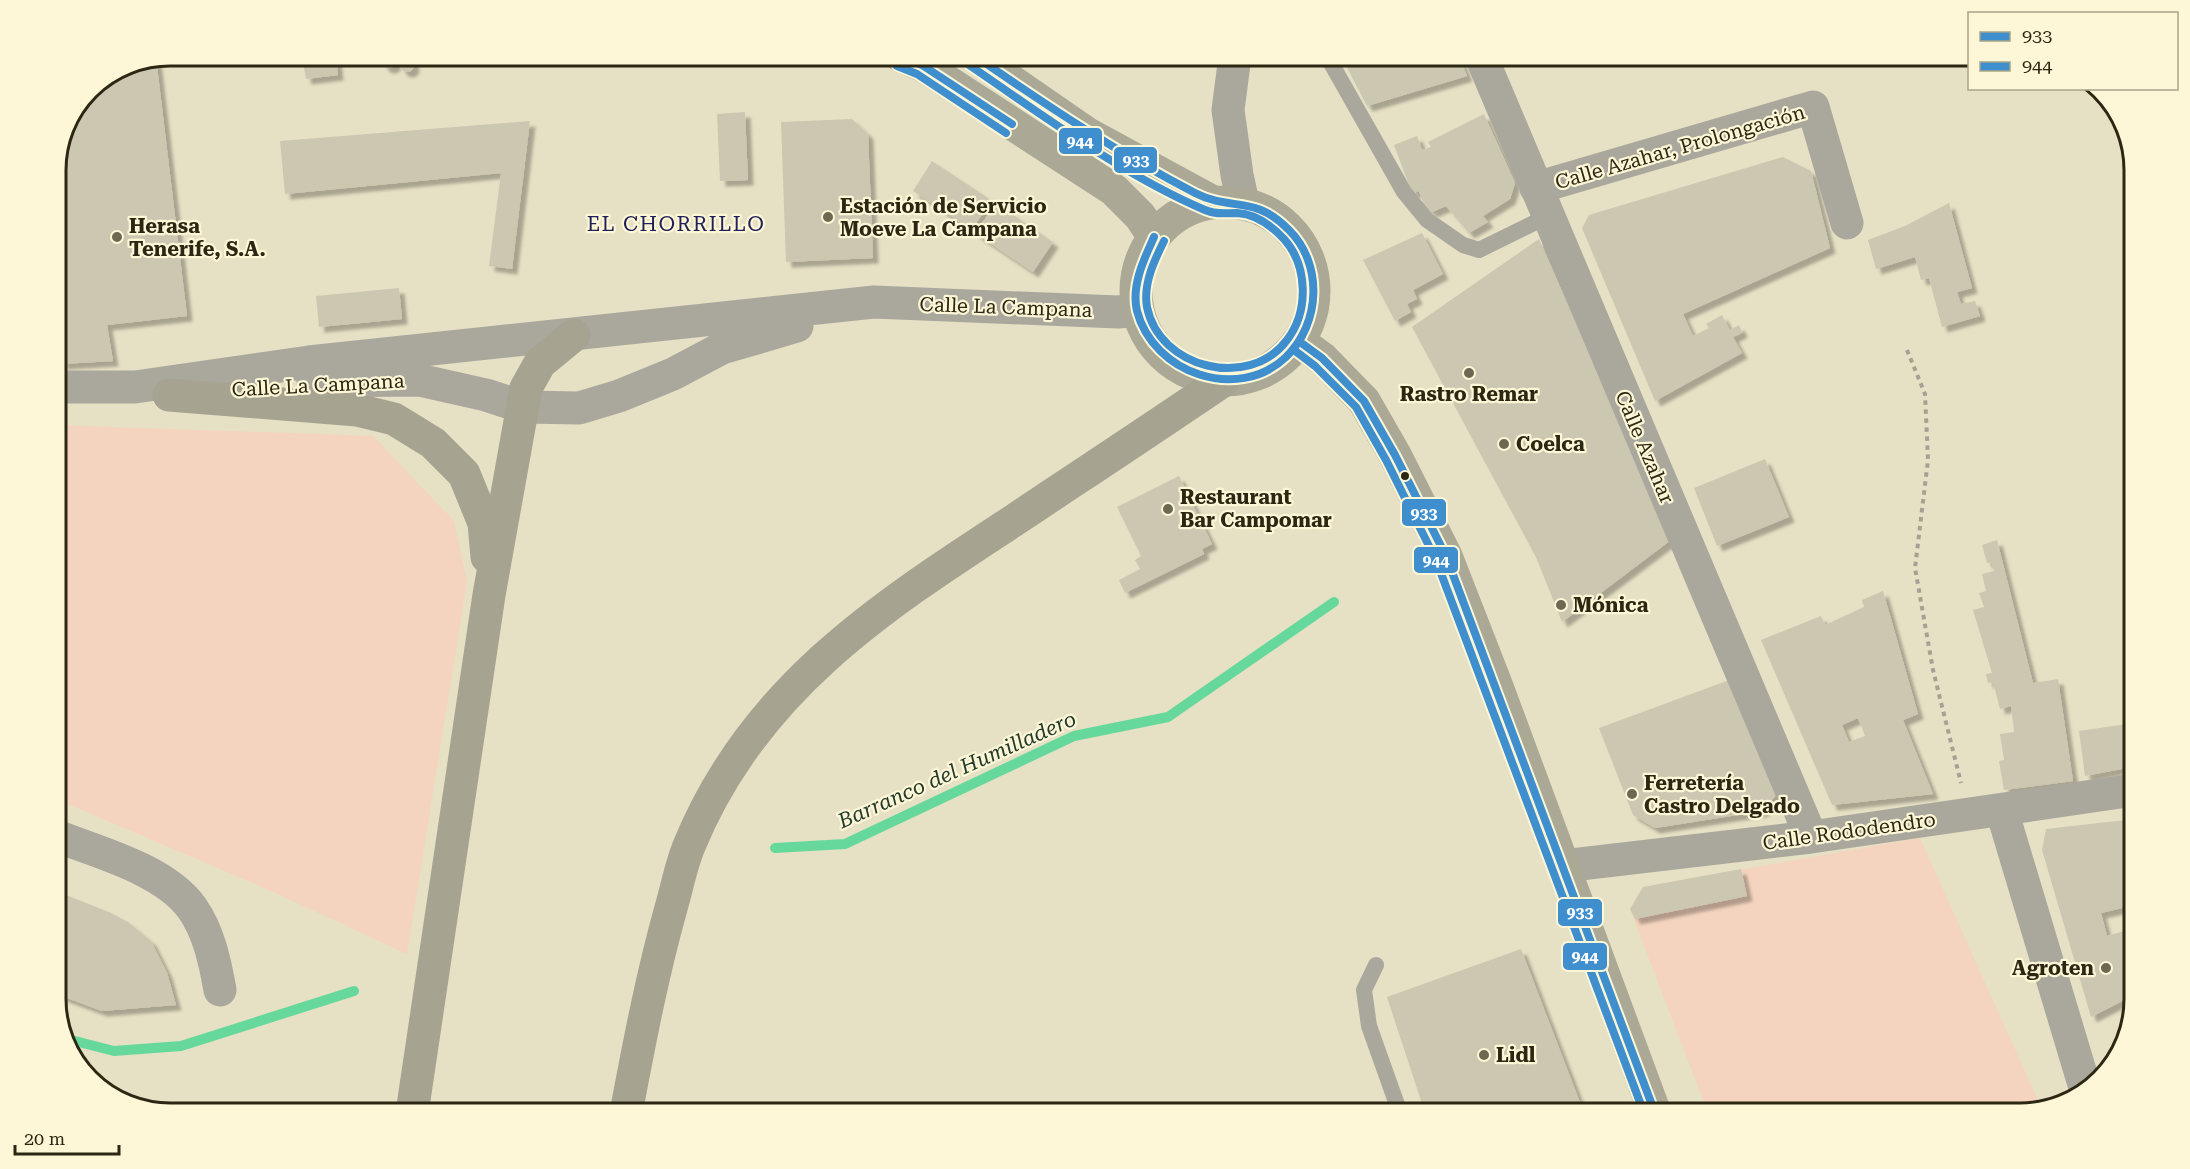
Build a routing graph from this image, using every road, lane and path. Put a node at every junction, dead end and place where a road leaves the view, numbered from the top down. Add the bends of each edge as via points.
1 (924, 66) edge
2 (989, 66) edge
3 (1234, 66) edge
4 (1333, 66) edge
5 (1485, 66) edge
6 (1542, 202) junction
7 (1228, 203) junction
8 (1847, 223) dead end
9 (1154, 237) junction
10 (874, 302) junction
11 (1137, 310) junction
12 (574, 335) junction
13 (1300, 342) junction
14 (1907, 350) dead end
15 (1224, 380) junction
16 (66, 387) edge
17 (135, 387) junction
18 (169, 394) junction
19 (523, 407) junction
20 (489, 595) junction
21 (2124, 792) edge
22 (2002, 811) junction
23 (1969, 815) junction
24 (1811, 837) junction
25 (66, 840) edge
26 (1563, 866) junction
27 (1376, 965) dead end
28 (220, 990) dead end
29 (2083, 1082) edge
30 (413, 1103) edge
31 (628, 1103) edge
32 (1396, 1103) edge
33 (1651, 1103) edge

1 - 9 main road via 1114,190
2 - 7 main road via 1088,134
3 - 7 street via 1228,110 1237,176
4 - 6 lane via 1404,192 1427,220 1462,245 1479,250
5 - 6 street, Calle Azahar
6 - 8 street, Calle Azahar, Prolongación via 1813,107
6 - 24 street, Calle Azahar
7 - 9 main road via 1180,213
7 - 13 main road via 1273,215 1296,236 1310,265 1314,297 1310,321
9 - 11 main road via 1138,270
10 - 11 street, Calle La Campana
10 - 12 street, Calle La Campana
10 - 19 street, Calle La Campana via 722,348 673,375 579,408
11 - 15 main road via 1147,336 1167,359 1194,375
12 - 17 street, Calle La Campana via 309,362
12 - 19 highway via 540,363 526,388
13 - 15 main road via 1283,360 1259,373
13 - 26 main road via 1322,358 1364,401 1416,496 1446,556
14 - 23 path via 1925,394 1928,460 1915,568 1933,670
15 - 31 highway via 859,626 768,713 729,768 689,846 651,979
16 - 17 street, Calle La Campana
17 - 18 street, Calle La Campana
18 - 19 street, Calle La Campana via 312,381 419,380
18 - 20 highway via 357,410 394,419 433,443 464,474 484,523
19 - 20 highway
20 - 30 highway
21 - 22 street, Calle Rododendro
22 - 23 street, Calle Rododendro
22 - 29 street
23 - 24 street, Calle Rododendro
24 - 26 street, Calle Rododendro
25 - 28 street via 153,873 192,907 212,948
26 - 33 main road
27 - 32 lane via 1364,990 1369,1026

